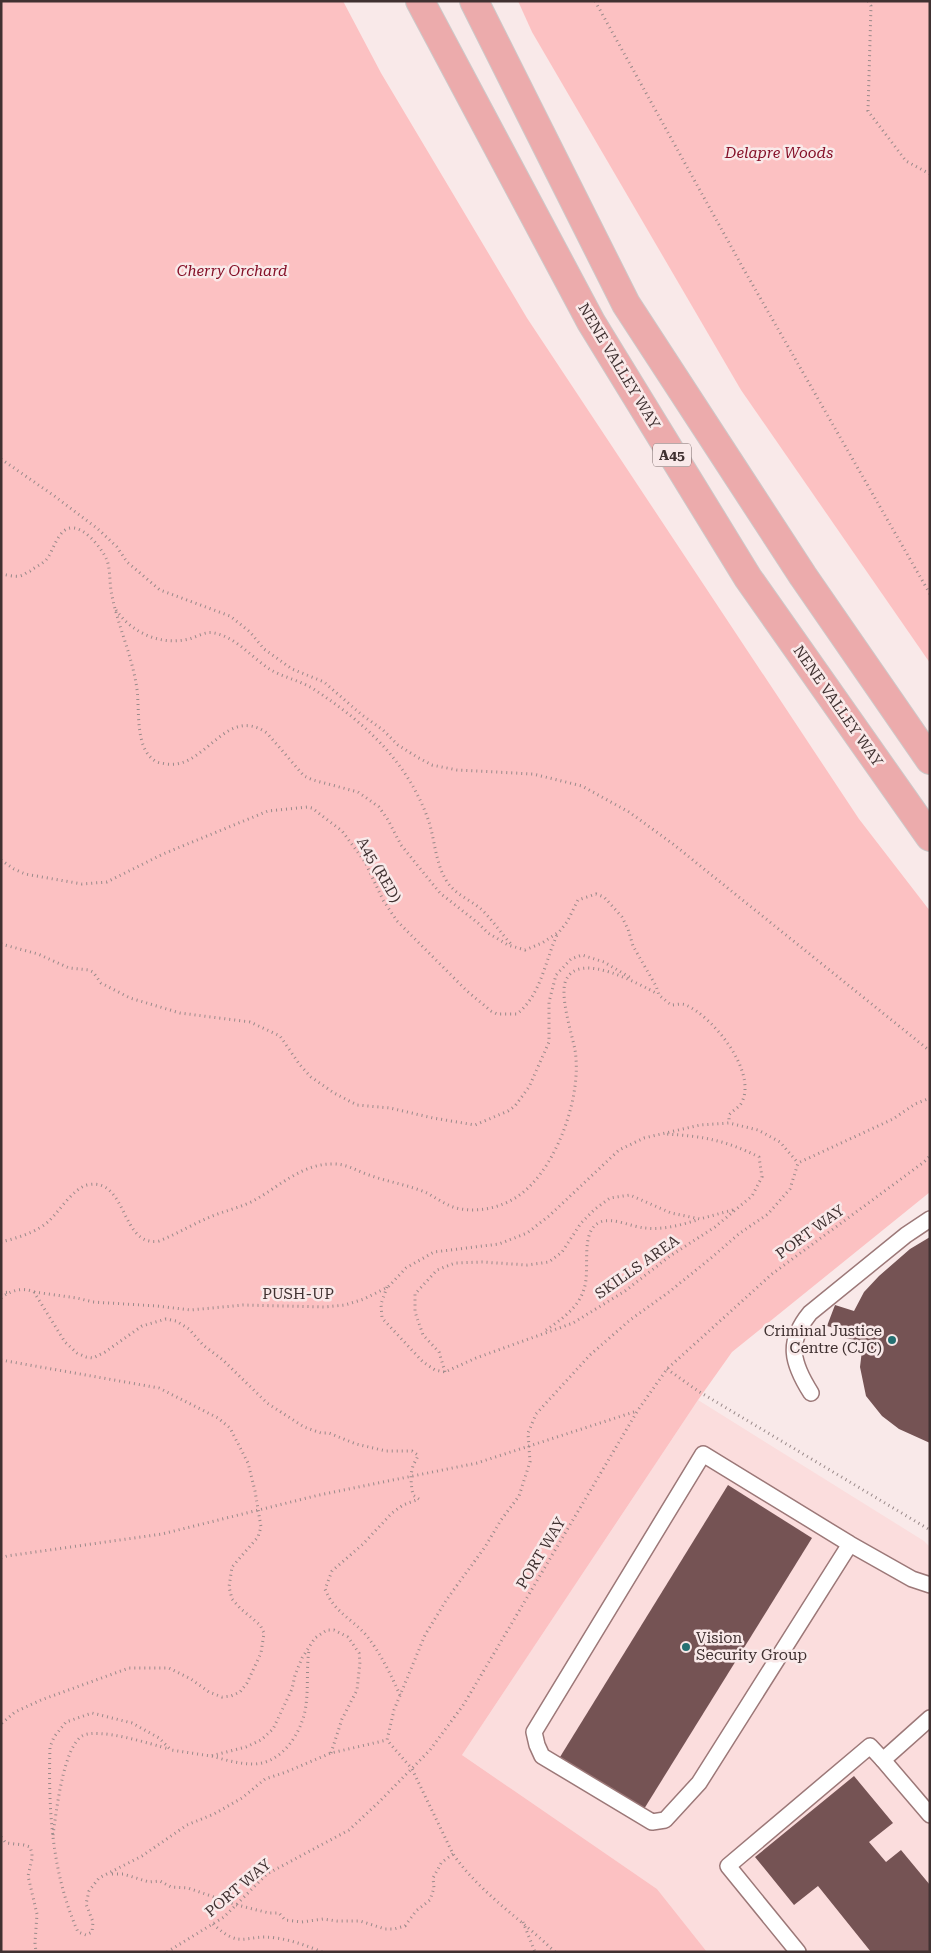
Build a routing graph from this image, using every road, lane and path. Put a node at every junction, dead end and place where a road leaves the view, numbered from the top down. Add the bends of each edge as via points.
1 (420, 1) edge
2 (474, 1) edge
3 (595, 1) edge
4 (868, 1) edge
5 (930, 174) edge
6 (1, 460) edge
7 (1, 574) edge
8 (930, 594) edge
9 (114, 605) junction
10 (930, 760) edge
11 (930, 837) edge
12 (1, 860) edge
13 (558, 933) junction
14 (1, 944) edge
15 (516, 948) junction
16 (639, 983) junction
17 (659, 995) junction
18 (930, 1051) edge
19 (930, 1098) edge
20 (729, 1123) junction
21 (659, 1134) junction
22 (930, 1156) edge
23 (798, 1163) junction
24 (737, 1208) junction
25 (700, 1219) junction
26 (930, 1219) edge
27 (1, 1242) edge
28 (388, 1287) junction
29 (13, 1291) junction
30 (34, 1292) junction
31 (1, 1293) edge
32 (1, 1298) edge
33 (544, 1332) junction
34 (1, 1360) edge
35 (667, 1370) junction
36 (445, 1372) junction
37 (811, 1393) dead end
38 (638, 1410) junction
39 (529, 1447) junction
40 (412, 1477) junction
41 (259, 1510) junction
42 (930, 1530) edge
43 (850, 1544) junction
44 (1, 1558) edge
45 (930, 1585) edge
46 (310, 1646) junction
47 (400, 1696) junction
48 (930, 1718) edge
49 (1, 1724) edge
50 (387, 1740) junction
51 (171, 1750) junction
52 (331, 1753) junction
53 (211, 1756) junction
54 (882, 1760) junction
55 (412, 1769) junction
56 (930, 1815) edge
57 (1, 1837) edge
58 (53, 1841) junction
59 (453, 1854) junction
60 (110, 1874) junction
61 (237, 1905) junction
62 (523, 1922) junction
63 (213, 1924) junction
64 (36, 1952) edge
65 (167, 1952) edge
66 (322, 1952) edge
67 (535, 1952) edge
68 (555, 1952) edge
69 (798, 1952) edge

1 - 11 highway, NENE VALLEY WAY / A45 via 606,347 748,578
2 - 10 highway, A45 via 626,304 803,576
3 - 8 path
4 - 5 path via 871,6 868,110 906,161
6 - 18 path via 53,494 98,530 127,562 160,590 230,616 264,649 292,669 324,682 398,746 432,765 458,770 533,774 582,786 629,812
7 - 9 path via 22,576 50,554 59,535 68,528 77,528 92,540 107,560
9 - 15 path via 124,621 144,635 165,640 188,640 208,632 228,638 271,670 314,689 363,727 384,745 418,795 447,882 480,908
9 - 15 path via 136,682 141,742 146,754 157,762 180,763 233,727 260,729 304,776 358,792 379,807 401,845 440,893 488,934
12 - 13 path, A45 (RED) via 25,874 82,884 107,882 163,854 268,811 308,807 342,831 365,862 382,900 397,921 467,991 497,1014 517,1014 527,1003 536,989
13 - 15 path via 550,940 525,950
13 - 17 path, A45 (RED) via 578,900 596,894 604,897 622,917
14 - 16 path via 38,954 69,968 89,970 100,983 130,998 180,1013 250,1022 280,1036 311,1077 357,1105 390,1108 476,1125 508,1112 529,1087 549,1042 549,1002 556,975 567,963 582,955 592,957
16 - 17 path
16 - 27 path via 591,968 577,970 566,978 565,1007 577,1065 574,1094 560,1139 545,1168 530,1187 509,1202 483,1210 461,1209 351,1167 319,1164 306,1168 241,1207 159,1241 144,1240 137,1234 115,1195 108,1188 95,1185 81,1188 42,1226
17 - 20 path via 671,1005 685,1004 730,1044 746,1082 743,1100 729,1115
19 - 23 path
20 - 21 path, PUSH-UP via 700,1125
20 - 23 path, PUSH-UP via 758,1130 780,1142
21 - 24 path, SKILLS AREA via 714,1139 759,1158 762,1177 752,1196
21 - 28 path, PUSH-UP via 619,1150 527,1233 499,1244 434,1252 406,1268
22 - 35 path, PORT WAY via 772,1274
23 - 39 path via 790,1190 768,1214 740,1232 590,1354 536,1414 528,1433
24 - 25 path, SKILLS AREA
24 - 33 path, SKILLS AREA via 600,1308 573,1323
25 - 33 path, SKILLS AREA via 657,1228 603,1221 596,1225 587,1241 584,1290 570,1312
25 - 36 path, SKILLS AREA via 671,1213 630,1195 610,1198 580,1223 562,1252 549,1262 455,1263 437,1270 415,1294 415,1312 423,1335 440,1352
26 - 37 lane via 906,1235 799,1326 794,1361
28 - 30 path, PUSH-UP via 345,1305 243,1305 191,1310 93,1302
28 - 36 path via 381,1304 382,1318 423,1362
29 - 30 path, PUSH-UP
29 - 31 path, PUSH-UP
29 - 32 path
30 - 40 path via 66,1342 86,1357 93,1358 105,1352 134,1330 148,1324 166,1319 184,1324 203,1346 223,1360 267,1403 304,1427 356,1444 386,1451 412,1451 418,1455
33 - 36 path, SKILLS AREA
34 - 41 path via 159,1388 218,1418 230,1428 240,1445 248,1463
35 - 38 path, PORT WAY
35 - 42 path
38 - 39 path
38 - 55 path, PORT WAY via 464,1704
39 - 40 path via 477,1463
39 - 47 path via 530,1462 519,1496 429,1628
40 - 41 path
40 - 47 path via 413,1495 419,1499 392,1513 332,1571 325,1590 330,1602 366,1635
41 - 44 path via 162,1534
41 - 49 path via 261,1527 258,1536 232,1567 229,1578 232,1598 260,1625 264,1634 261,1653 240,1692 222,1697 169,1668 129,1668 41,1700 15,1712
43 - 43 lane via 699,1783 665,1820 652,1822 542,1756 534,1732 703,1454
43 - 45 lane via 912,1579
46 - 52 path via 321,1633 334,1630 348,1637 358,1653 357,1690 342,1719
46 - 53 path via 272,1729 261,1740 246,1747
46 - 53 path via 305,1712 288,1747 270,1760 255,1764
47 - 50 path
48 - 54 lane
50 - 52 path
50 - 55 path
51 - 53 path
51 - 58 path via 121,1736 90,1734 80,1738 68,1757
51 - 58 path via 159,1738 120,1719 92,1713 66,1722 50,1747
52 - 60 path via 266,1779 242,1798 187,1825
54 - 56 lane
54 - 69 lane via 870,1746 728,1866
55 - 59 path
55 - 61 path, PORT WAY via 349,1830 267,1874
57 - 64 path via 6,1843 30,1847 32,1852 28,1876 37,1914
58 - 60 path via 78,1932 86,1935 92,1932 93,1922 86,1904 89,1891 99,1878
59 - 61 path via 438,1868 430,1900 405,1926 394,1929 360,1921 284,1920 278,1913
59 - 62 path via 482,1889
60 - 61 path via 123,1874 149,1882 160,1881
61 - 63 path, PORT WAY
62 - 67 path
62 - 68 path
63 - 65 path, PORT WAY
63 - 66 path via 232,1939 276,1938

